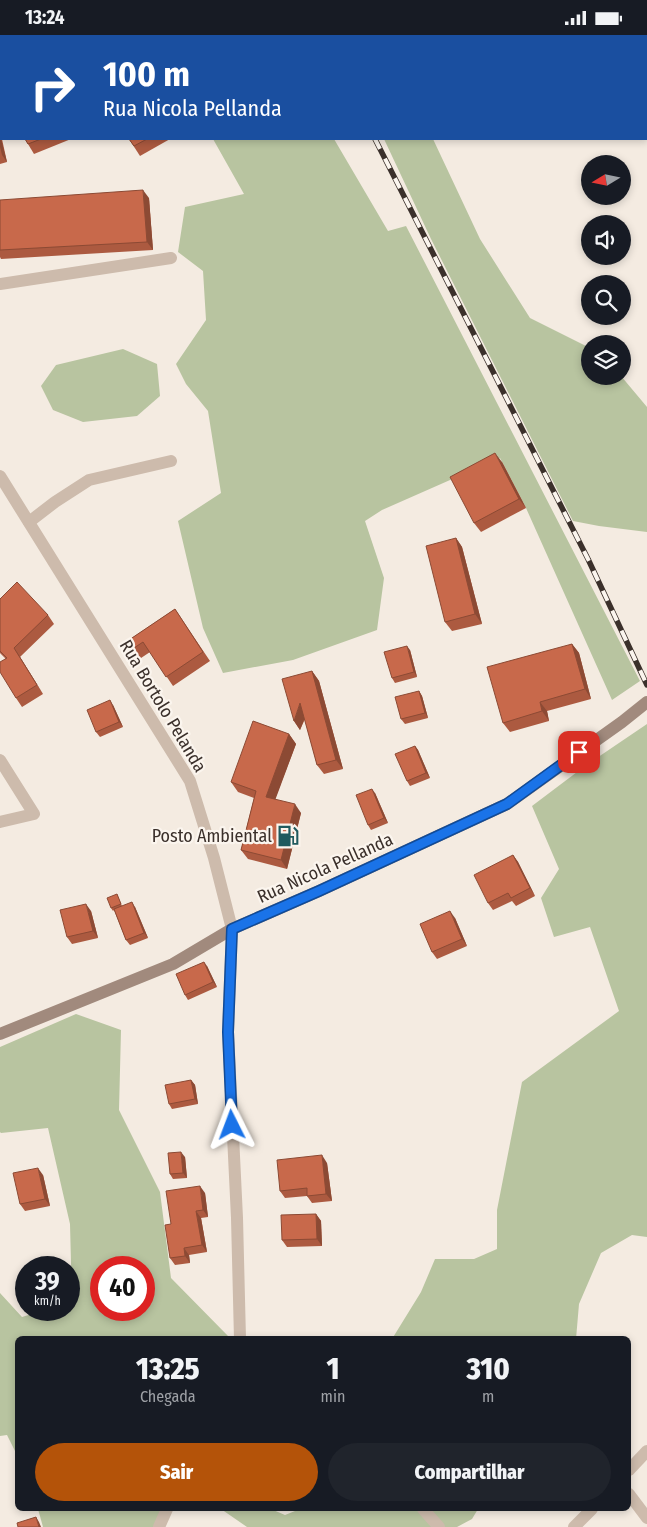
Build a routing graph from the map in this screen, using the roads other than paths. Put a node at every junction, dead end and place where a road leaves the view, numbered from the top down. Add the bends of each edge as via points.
1 (171, 258) dead end
2 (0, 284) edge
3 (171, 461) dead end
4 (0, 476) edge
5 (29, 522) junction
6 (647, 702) edge
7 (0, 760) edge
8 (0, 822) edge
9 (232, 929) junction
10 (0, 1034) edge
11 (240, 1336) edge
12 (647, 1451) edge
13 (631, 1468) edge
14 (631, 1497) edge
15 (166, 1511) edge
16 (425, 1511) edge
17 (590, 1511) edge
18 (647, 1518) edge
19 (159, 1527) edge
20 (439, 1527) edge
21 (574, 1527) edge

1 - 2 street
3 - 5 street via 89,480
4 - 5 street, Rua Bortolo Pelanda
5 - 9 street, Rua Bortolo Pelanda via 190,781
6 - 9 main road, Rua Nicola Pellanda via 507,804
7 - 8 street via 34,814
9 - 10 main road, Rua Nicola Pellanda via 173,964
9 - 11 street, Rua Bortolo Pelanda via 228,1032
12 - 13 street
14 - 18 street
15 - 19 street
16 - 20 street
17 - 21 street

